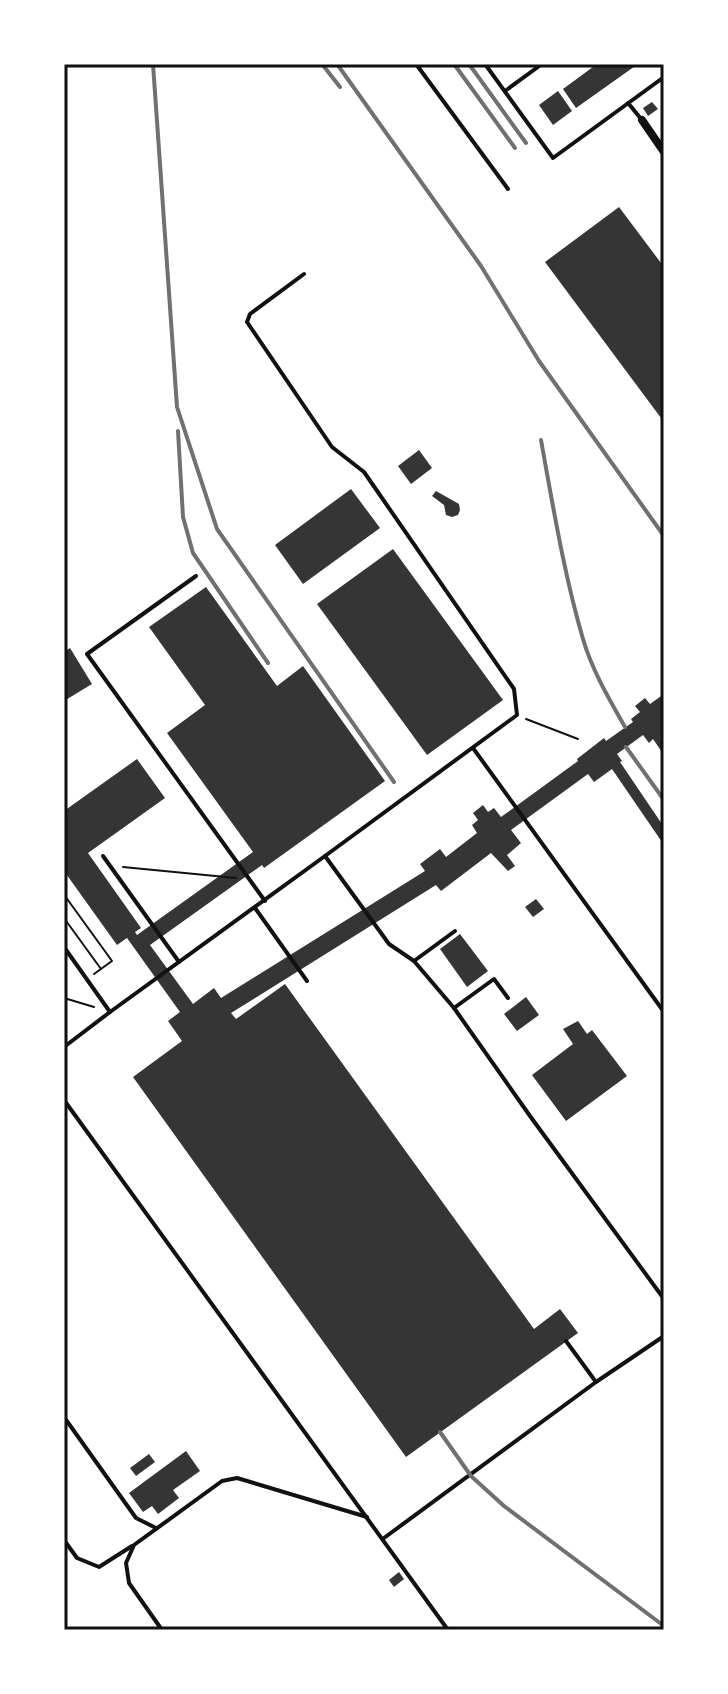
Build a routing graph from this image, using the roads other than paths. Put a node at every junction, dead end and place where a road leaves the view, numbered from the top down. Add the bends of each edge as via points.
1 (416, 64) edge
2 (485, 64) edge
3 (542, 64) edge
4 (664, 77) edge
5 (505, 91) junction
6 (628, 103) junction
7 (642, 120) joint
8 (664, 152) edge
9 (508, 189) dead end
10 (304, 274) dead end
11 (196, 576) dead end
12 (473, 748) junction
13 (103, 856) dead end
14 (325, 856) junction
15 (265, 901) junction
16 (255, 908) junction
17 (455, 931) dead end
18 (64, 947) edge
19 (414, 961) junction
20 (179, 962) junction
21 (307, 981) dead end
22 (508, 998) dead end
23 (454, 1008) junction
24 (110, 1012) junction
25 (664, 1012) edge
26 (64, 1047) edge
27 (64, 1100) edge
28 (664, 1299) edge
29 (664, 1336) edge
30 (566, 1341) dead end
31 (596, 1382) junction
32 (64, 1417) edge
33 (369, 1518) junction
34 (156, 1528) junction
35 (384, 1538) junction
36 (64, 1540) edge
37 (134, 1545) junction
38 (162, 1630) edge
39 (448, 1630) edge

1 - 9 lane
2 - 5 lane
3 - 5 lane
4 - 6 lane
5 - 6 lane via 553,158
6 - 7 lane
7 - 8 street
10 - 12 lane via 250,314 247,322 332,447 364,472 514,689 517,715
11 - 15 lane via 87,654
12 - 14 lane
12 - 25 lane
13 - 20 lane
14 - 15 lane
14 - 19 lane via 389,944
15 - 16 lane
16 - 20 lane
16 - 21 lane
17 - 19 lane
18 - 24 lane
19 - 23 lane
20 - 24 lane
22 - 23 lane via 494,979
23 - 28 lane
24 - 26 lane
27 - 33 lane
29 - 31 lane
30 - 31 lane
31 - 35 lane
32 - 34 lane via 136,1518
33 - 34 lane via 237,1478 222,1481
33 - 35 lane
34 - 37 lane
35 - 39 lane
36 - 37 lane via 77,1558 99,1567
37 - 38 lane via 126,1563 129,1583

